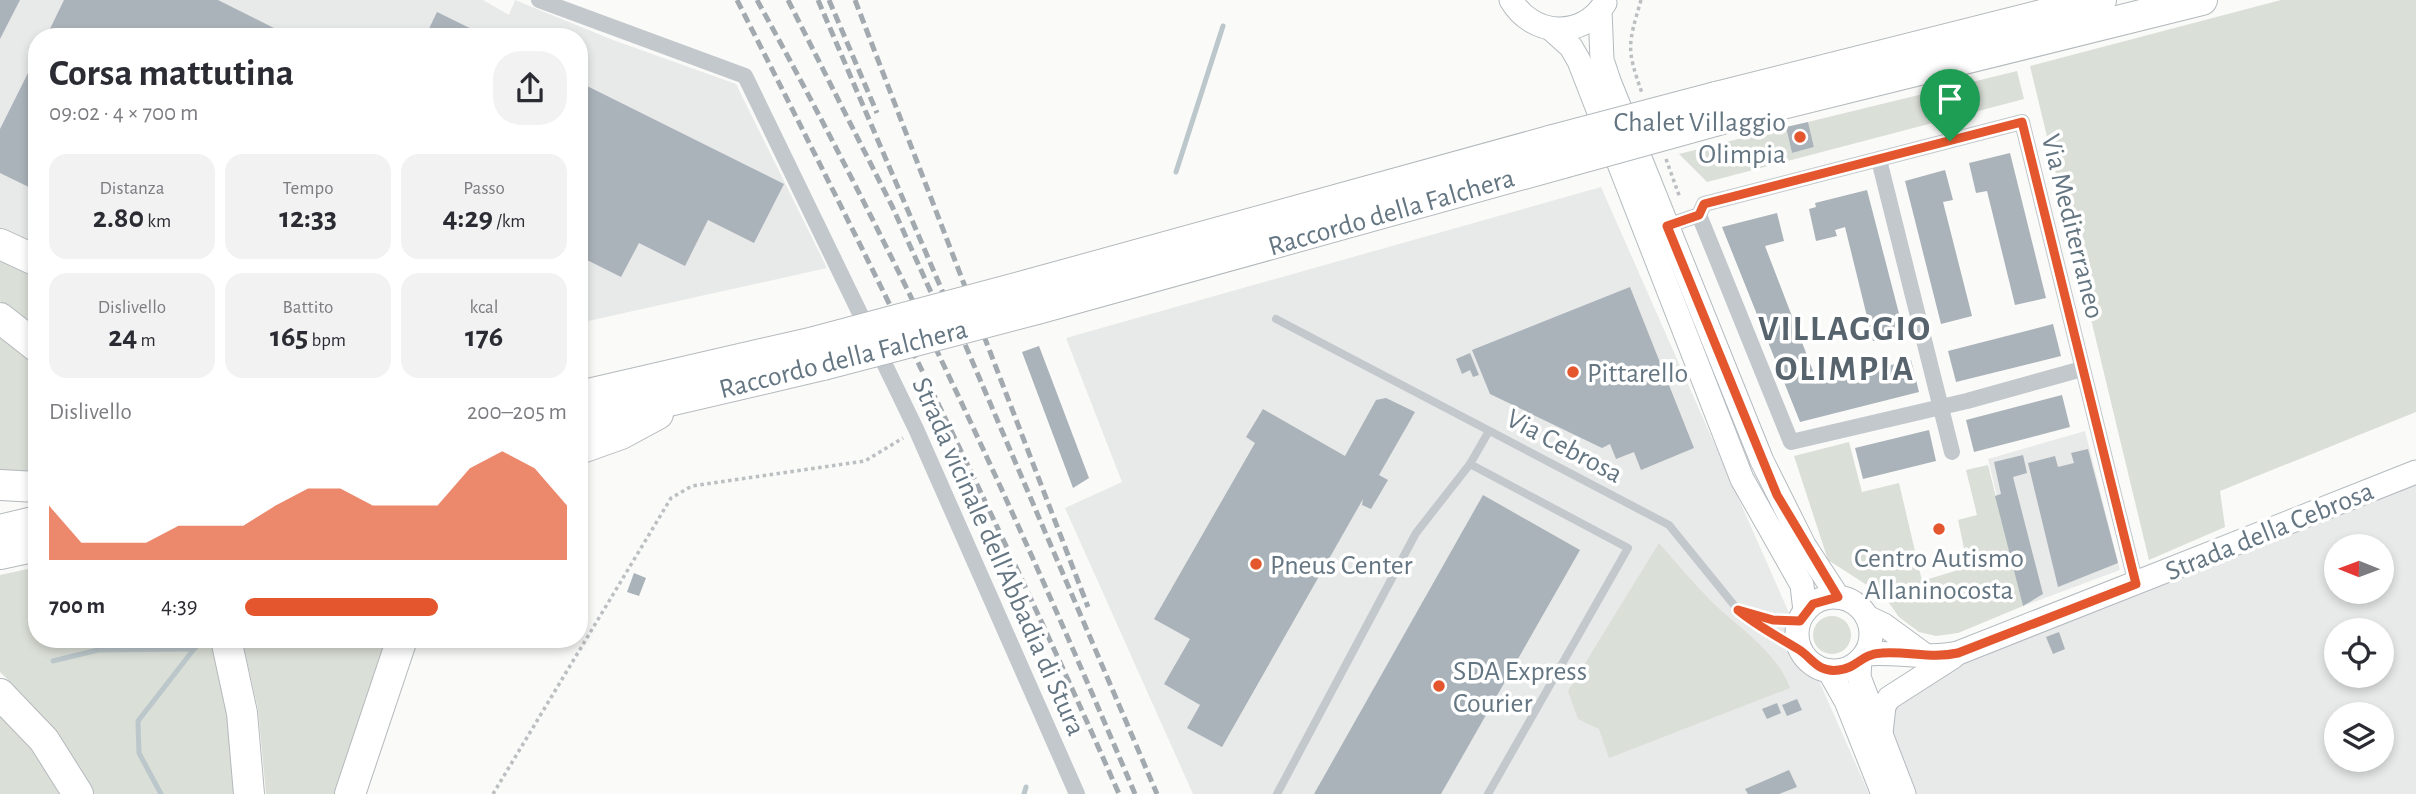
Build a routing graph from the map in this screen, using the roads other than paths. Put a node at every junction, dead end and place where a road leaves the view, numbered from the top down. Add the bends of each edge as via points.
1 (539, 0) edge
2 (1511, 0) edge
3 (2101, 0) edge
4 (2202, 0) edge
5 (1603, 5) edge
6 (1552, 30) junction
7 (1719, 108) junction
8 (1879, 160) junction
9 (1699, 215) junction
10 (1667, 226) junction
11 (0, 244) edge
12 (28, 257) edge
13 (0, 318) edge
14 (1276, 319) dead end
15 (28, 340) edge
16 (818, 353) junction
17 (758, 355) junction
18 (2082, 369) junction
19 (588, 378) edge
20 (588, 394) edge
21 (691, 396) junction
22 (1940, 406) junction
23 (588, 420) edge
24 (1489, 431) junction
25 (588, 446) edge
26 (1952, 452) dead end
27 (1470, 464) junction
28 (2416, 472) edge
29 (0, 485) edge
30 (28, 487) edge
31 (28, 524) edge
32 (0, 530) edge
33 (28, 548) edge
34 (0, 554) edge
35 (2136, 584) junction
36 (1838, 597) junction
37 (1738, 610) junction
38 (1802, 616) junction
39 (1867, 617) junction
40 (228, 648) edge
41 (399, 648) edge
42 (1801, 650) junction
43 (1958, 653) junction
44 (1925, 655) junction
45 (1863, 657) junction
46 (1829, 671) junction
47 (0, 694) edge
48 (1881, 734) junction
49 (78, 794) edge
50 (249, 794) edge
51 (350, 794) edge
52 (1077, 794) edge
53 (1277, 794) edge
54 (1488, 794) edge
55 (1883, 794) edge
56 (1904, 794) edge

1 - 52 street, Strada vicinale dell'Abbadia di Stura via 745,76 916,429
2 - 6 main road via 1525,18
3 - 7 highway, Raccordo della Falchera
4 - 7 highway, Raccordo della Falchera
5 - 6 main road via 1578,26
5 - 10 main road via 1602,60
6 - 38 main road via 1579,61 1742,479 1802,585
7 - 16 highway, Raccordo della Falchera, bridge
8 - 9 street, Via Mediterraneo via 1704,204
8 - 18 street, Via Mediterraneo via 2022,122
8 - 22 street
9 - 10 street, Via Mediterraneo
9 - 22 street via 1791,442
10 - 36 main road via 1777,495
11 - 12 highway
13 - 15 highway
14 - 24 lane, Via Cebrosa
16 - 17 highway, Raccordo della Falchera
16 - 21 highway, Raccordo della Falchera
17 - 19 highway
17 - 20 highway, Raccordo della Falchera
18 - 22 street
18 - 35 street, Via Mediterraneo
21 - 23 highway, Raccordo della Falchera
21 - 25 highway via 621,434
22 - 26 street
24 - 27 lane
24 - 37 lane, Via Cebrosa via 1669,526
27 - 53 lane via 1416,533
27 - 54 lane via 1629,548
28 - 35 main road, Strada della Cebrosa
29 - 30 highway
31 - 32 highway
33 - 34 highway
35 - 43 main road, Strada della Cebrosa
36 - 38 main road via 1819,601
36 - 39 main road via 1859,607
37 - 38 lane via 1773,620
37 - 42 lane, Via Cebrosa
38 - 42 main road via 1797,636
39 - 44 main road
39 - 45 main road via 1871,632
40 - 50 highway via 242,713
41 - 51 highway
42 - 46 main road via 1810,662
43 - 44 main road, Strada della Cebrosa
43 - 48 main road via 1889,698
44 - 45 main road, Strada della Cebrosa
45 - 46 main road via 1850,667
45 - 48 main road via 1859,677
46 - 55 main road via 1846,701
47 - 49 highway via 44,740
48 - 56 main road

